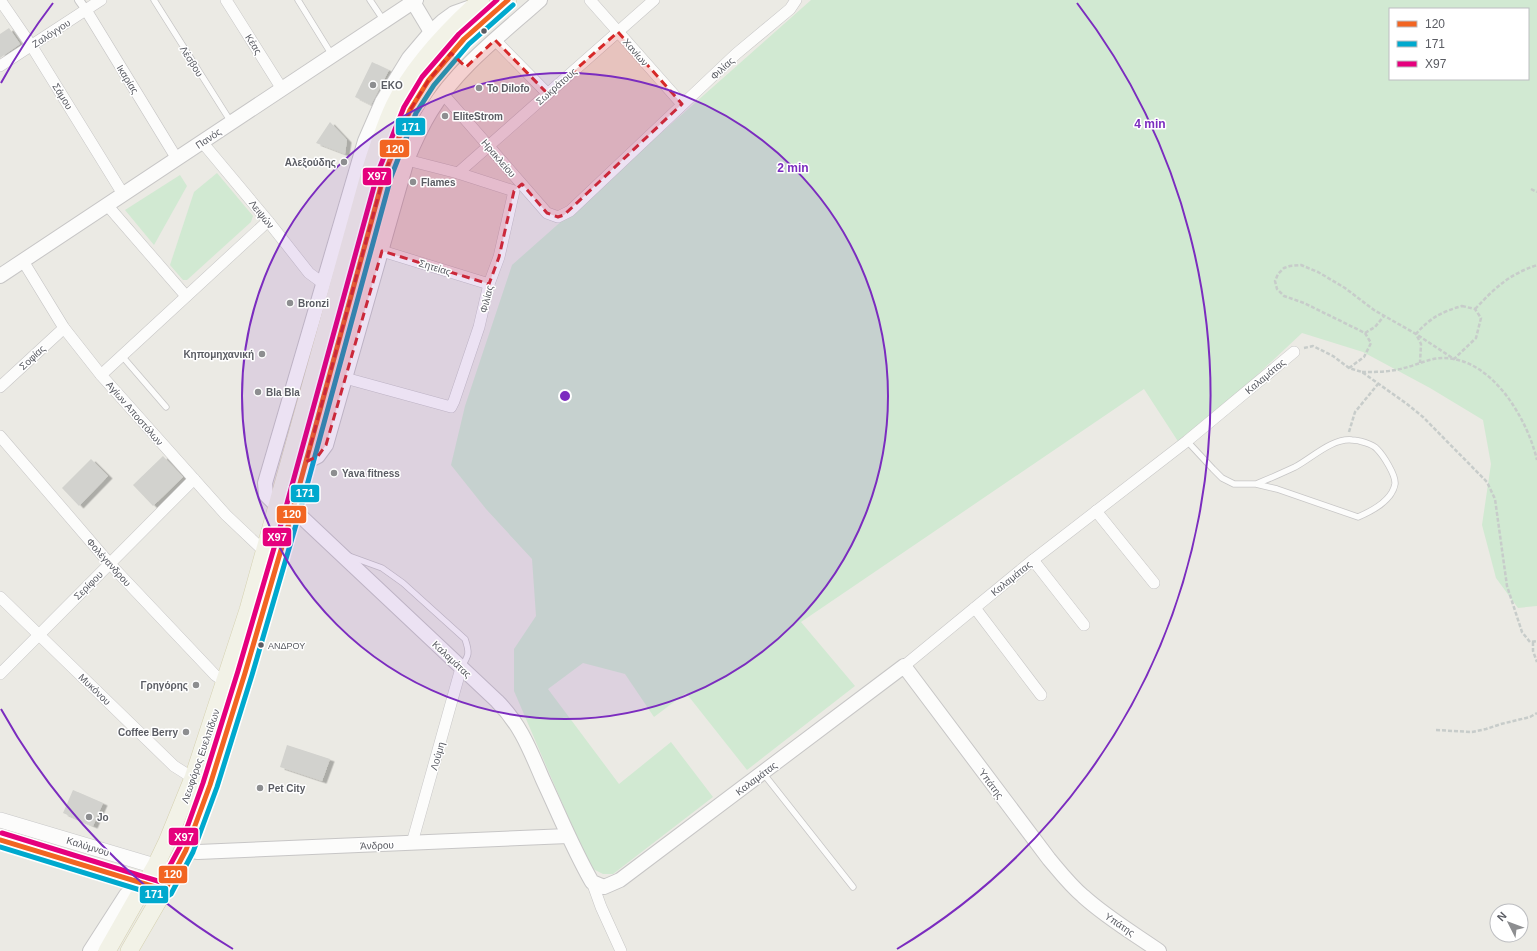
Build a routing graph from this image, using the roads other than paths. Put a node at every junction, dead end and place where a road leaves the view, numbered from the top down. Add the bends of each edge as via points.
1 (0, 0) edge
2 (79, 0) edge
3 (101, 0) edge
4 (154, 0) edge
5 (226, 0) edge
6 (298, 0) edge
7 (370, 0) edge
8 (508, 0) edge
9 (540, 0) edge
10 (590, 0) edge
11 (654, 0) edge
12 (796, 0) edge
13 (415, 1) edge
14 (479, 2) edge
15 (86, 10) junction
16 (384, 21) junction
17 (431, 32) junction
18 (618, 32) junction
19 (495, 40) junction
20 (31, 45) junction
21 (451, 53) junction
22 (332, 55) junction
23 (0, 66) edge
24 (466, 67) junction
25 (282, 89) junction
26 (443, 94) junction
27 (548, 94) junction
28 (682, 104) junction
29 (231, 123) junction
30 (202, 142) junction
31 (489, 145) junction
32 (177, 158) junction
33 (407, 160) junction
34 (363, 170) junction
35 (458, 173) junction
36 (520, 182) junction
37 (514, 191) junction
38 (123, 194) junction
39 (107, 205) junction
40 (558, 217) joint
41 (268, 221) junction
42 (382, 251) junction
43 (23, 261) junction
44 (0, 276) edge
45 (324, 284) junction
46 (489, 284) junction
47 (186, 296) junction
48 (64, 328) junction
49 (1294, 352) road end
50 (122, 356) junction
51 (101, 375) junction
52 (345, 378) junction
53 (0, 387) edge
54 (166, 407) dead end
55 (0, 436) edge
56 (1187, 441) junction
57 (306, 462) junction
58 (194, 480) junction
59 (1256, 484) junction
60 (285, 508) junction
61 (1096, 511) junction
62 (264, 551) junction
63 (338, 552) junction
64 (1033, 560) junction
65 (110, 564) junction
66 (1154, 583) dead end
67 (0, 597) edge
68 (975, 608) junction
69 (1084, 625) dead end
70 (39, 634) junction
71 (904, 666) junction
72 (461, 668) junction
73 (0, 674) edge
74 (225, 682) junction
75 (1041, 695) dead end
76 (763, 773) junction
77 (193, 778) junction
78 (0, 820) edge
79 (568, 836) junction
80 (0, 840) edge
81 (412, 843) junction
82 (186, 850) junction
83 (156, 865) junction
84 (175, 872) junction
85 (592, 882) junction
86 (146, 884) junction
87 (853, 887) dead end
88 (165, 890) junction
89 (1082, 896) joint
90 (90, 951) edge
91 (107, 951) edge
92 (129, 951) edge
93 (621, 951) edge
94 (1158, 951) edge

1 - 20 street, Σάμου
2 - 15 street, Ικαρίας
3 - 15 street, Ζαλόγγου
4 - 29 lane, Λέσβου
5 - 25 street, Κέας
6 - 22 lane
7 - 16 lane
8 - 21 main road, Λεωφόρος Ευελπίδων
9 - 19 street
10 - 18 street, Χανίων
11 - 18 street, Σωκράτους
12 - 28 street, Φιλίας
13 - 16 street, Πανός
13 - 17 street
14 - 17 street, Καλαμάτας via 454,13
14 - 34 main road, Λεωφόρος Ευελπίδων via 438,42 415,72 395,105 383,134
15 - 20 street, Ζαλόγγου
15 - 32 street, Ικαρίας
16 - 22 street, Πανός
17 - 34 street, Καλαμάτας via 409,58 382,102 365,141
18 - 27 street, Σωκράτους
18 - 28 street, Χανίων
19 - 24 street
19 - 27 street
20 - 23 street, Ζαλόγγου
20 - 38 street, Σάμου
21 - 24 street
21 - 57 main road, Λεωφόρος Ευελπίδων via 428,81 410,110 384,175
22 - 25 street, Πανός
24 - 26 street
25 - 29 street, Πανός
26 - 31 street, Ηρακλείου
26 - 33 street via 419,132
27 - 31 street, Σωκράτους
28 - 40 street, Φιλίας via 570,211
29 - 30 street, Πανός
30 - 32 street, Πανός
30 - 41 street, Λειψών
31 - 35 street, Σωκράτους
31 - 36 street, Ηρακλείου
32 - 38 street, Πανός
33 - 35 street
33 - 42 street
34 - 45 street, Καλαμάτας
34 - 60 main road, Λεωφόρος Ευελπίδων
35 - 37 street
36 - 37 street
36 - 40 street, Ηρακλείου via 547,213
37 - 46 street, Φιλίας via 499,257
38 - 39 street, Πανός
39 - 43 street, Πανός
39 - 47 street
41 - 45 street, Λειψών via 308,274
41 - 47 street
42 - 46 street, Σητείας
42 - 52 street
43 - 44 street, Πανός
43 - 48 street, Αγίων Αποστόλων
45 - 60 street, Καλαμάτας via 265,483 266,495
46 - 52 street, Φιλίας via 479,327 451,407
47 - 50 street
48 - 51 street, Αγίων Αποστόλων
48 - 53 street, Σοφίας
49 - 56 street, Καλαμάτας
50 - 51 street
50 - 54 lane
51 - 58 street, Αγίων Αποστόλων
52 - 57 street via 326,445 318,456
55 - 65 street, Φολέγανδρου
56 - 59 lane via 1222,478 1234,484
56 - 61 street, Καλαμάτας
57 - 60 main road, Λεωφόρος Ευελπίδων
58 - 62 street, Αγίων Αποστόλων
58 - 65 street, Σερίφου
59 - 59 lane via 1295,467 1339,441 1346,440 1377,448 1388,464 1395,483 1392,492 1383,502 1370,512 1358,516 1295,494
60 - 62 main road, Λεωφόρος Ευελπίδων
60 - 63 street, Καλαμάτας
60 - 82 main road, Λεωφόρος Ευελπίδων via 245,673 210,785
61 - 64 street, Καλαμάτας
61 - 66 street
62 - 74 main road, Λεωφόρος Ευελπίδων
63 - 72 street, Καλαμάτας
63 - 72 lane via 382,568 403,583 465,639 469,656
64 - 68 street, Καλαμάτας
64 - 69 street
65 - 70 street, Σερίφου
65 - 74 street, Φολέγανδρου via 215,675
67 - 70 street, Μυκόνου
68 - 71 street, Καλαμάτας
68 - 75 street
70 - 73 street, Σερίφου
70 - 77 street, Μυκόνου via 174,766
71 - 76 street, Καλαμάτας
71 - 89 street, Ύπάτης via 1049,859
72 - 79 street, Καλαμάτας via 514,720
72 - 81 street, Λούμη
74 - 77 main road, Λεωφόρος Ευελπίδων
76 - 85 street, Καλαμάτας via 620,880 604,887
76 - 87 lane
77 - 83 main road, Λεωφόρος Ευελπίδων via 168,842
78 - 83 main road, Καλύμνου
79 - 81 street, Άνδρου
79 - 85 street, Καλαμάτας
80 - 86 main road, Καλύμνου
81 - 82 street, Άνδρου via 198,852
82 - 84 main road, Λεωφόρος Ευελπίδων
83 - 84 main road, Καλύμνου
83 - 86 main road, Λεωφόρος Ευελπίδων
84 - 88 main road, Λεωφόρος Ευελπίδων
85 - 93 street
86 - 88 main road, Καλύμνου
86 - 90 street via 126,895
86 - 91 main road, Λεωφόρος Ευελπίδων
88 - 92 main road, Λεωφόρος Ευελπίδων
89 - 94 street, Υπάτης

